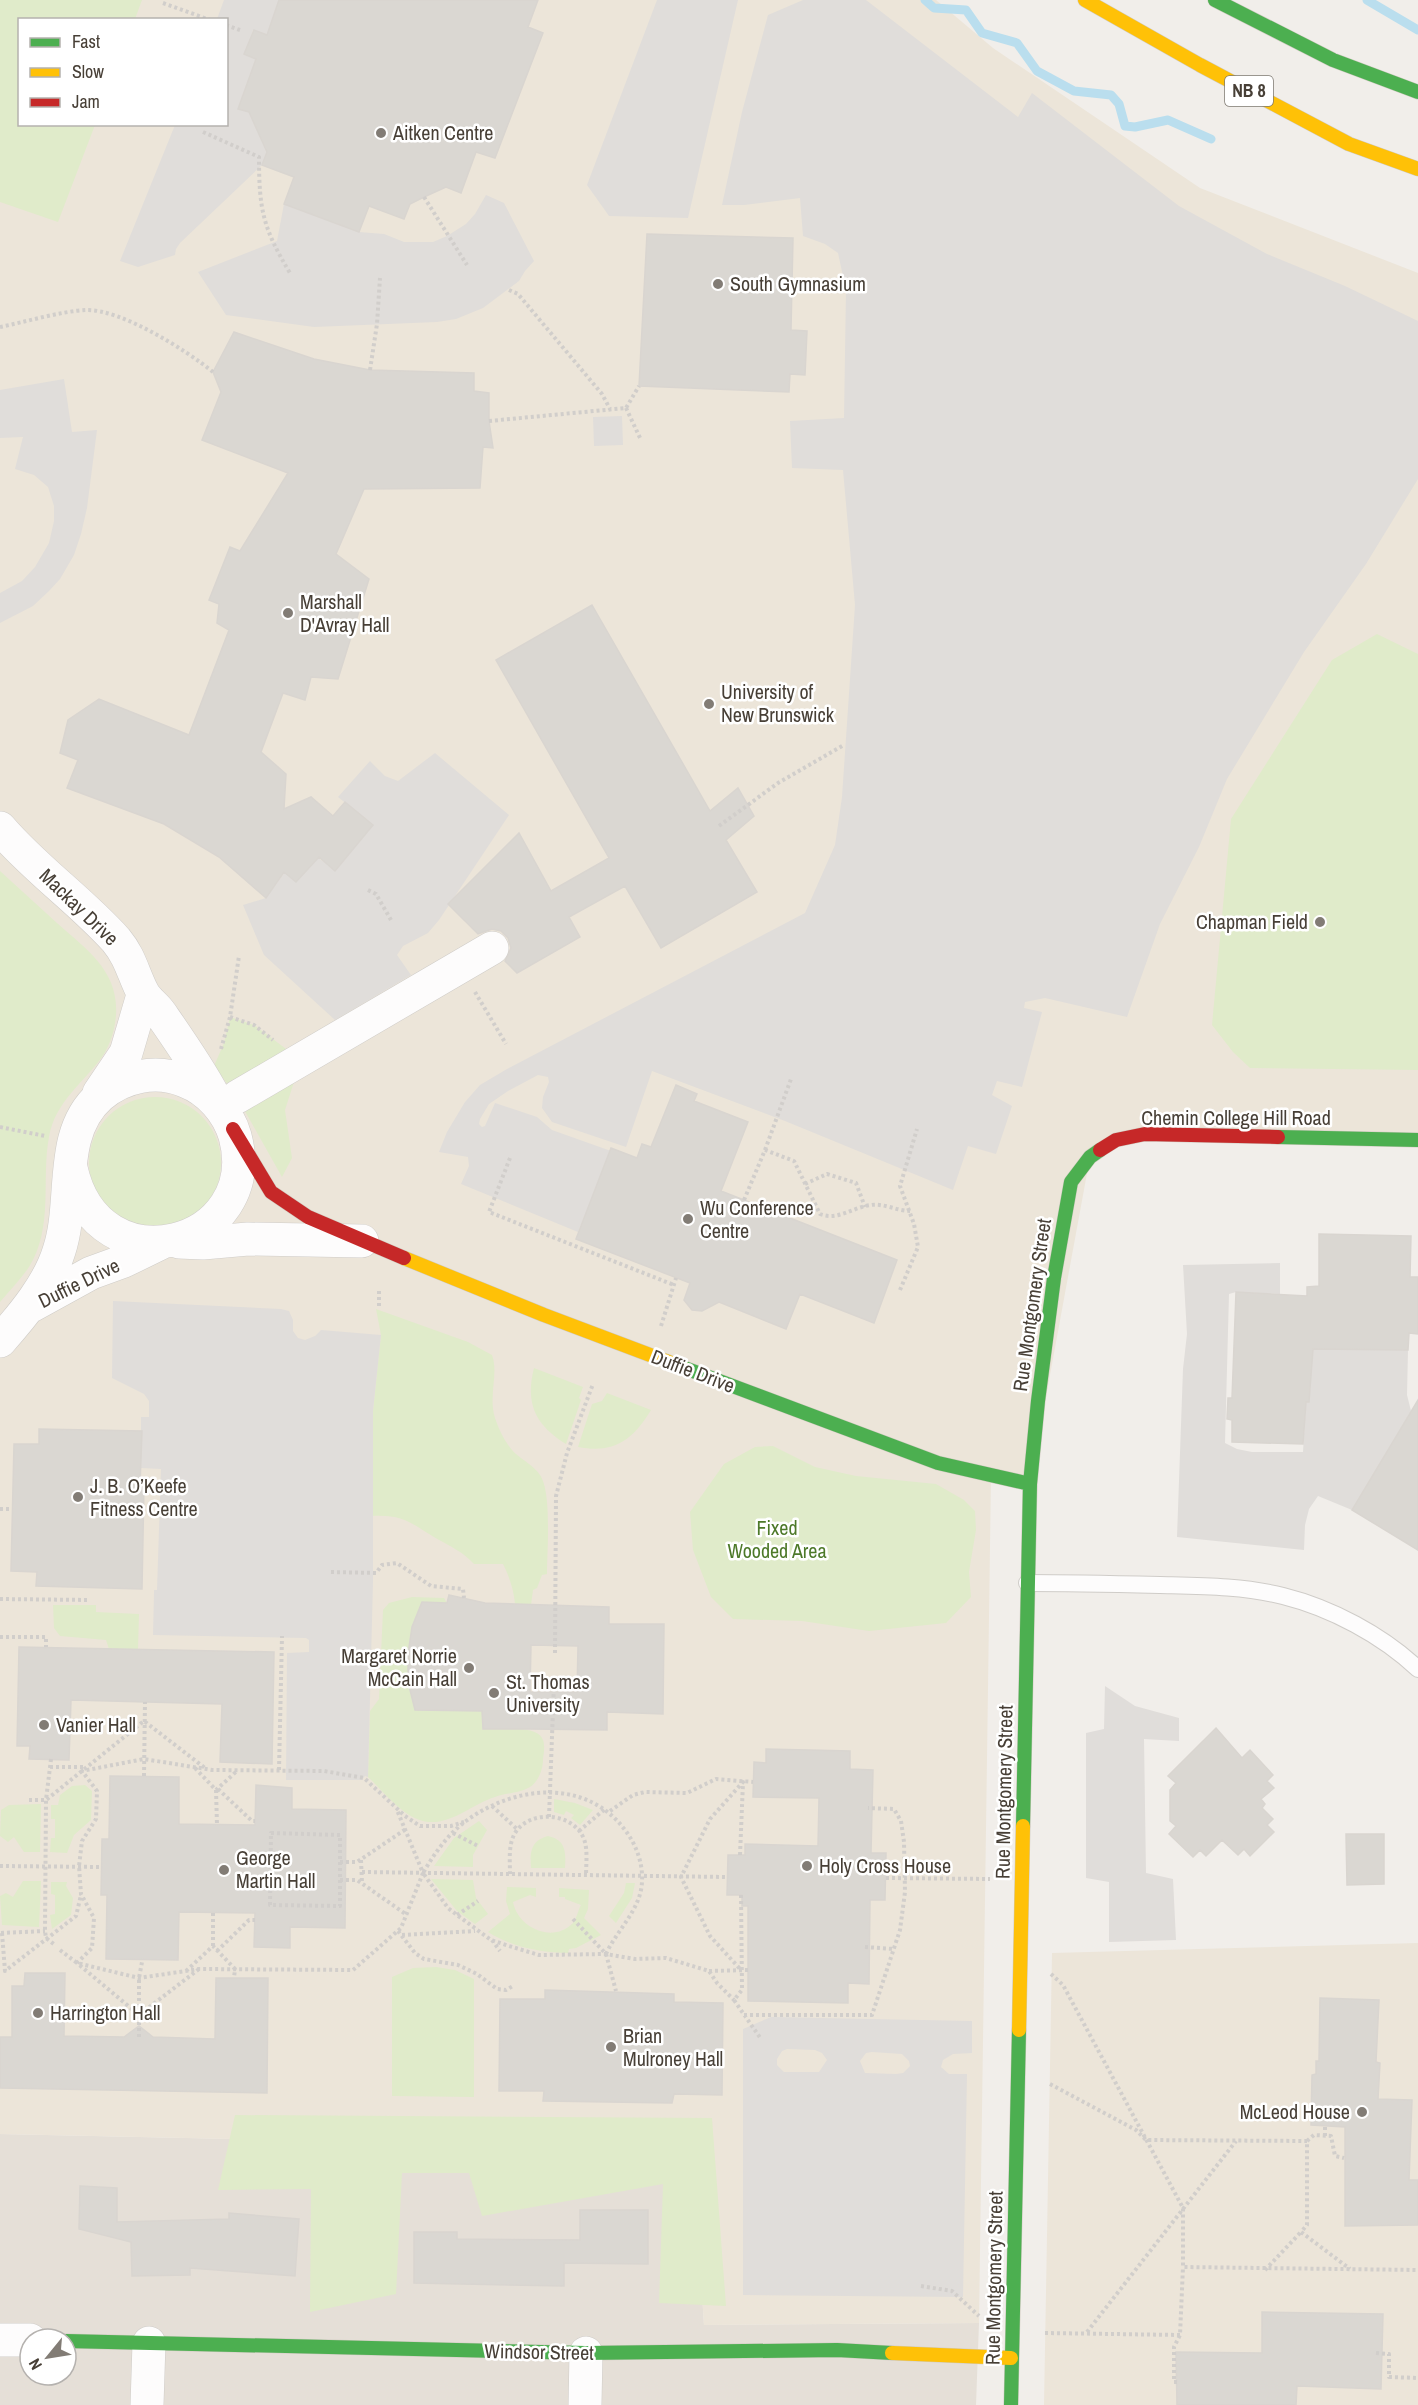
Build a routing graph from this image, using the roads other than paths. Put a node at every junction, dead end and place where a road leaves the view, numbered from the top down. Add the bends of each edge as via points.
1 (1085, 0) edge
2 (1215, 0) edge
3 (1418, 92) edge
4 (1418, 169) edge
5 (0, 828) edge
6 (492, 948) dead end
7 (143, 995) junction
8 (92, 1103) junction
9 (229, 1110) junction
10 (1418, 1140) edge
11 (71, 1168) junction
12 (1071, 1182) joint
13 (362, 1241) junction
14 (166, 1242) junction
15 (31, 1306) junction
16 (0, 1341) edge
17 (1030, 1484) junction
18 (1027, 1583) junction
19 (1418, 1669) edge
20 (0, 2340) edge
21 (18, 2340) edge
22 (78, 2341) edge
23 (148, 2343) junction
24 (586, 2353) junction
25 (1011, 2358) junction
26 (147, 2405) edge
27 (585, 2405) edge
28 (1011, 2405) edge

1 - 4 main road, NB 8 via 1349,144
2 - 3 main road via 1333,60
5 - 7 street, Mackay Drive via 115,939 130,960
6 - 9 street via 301,1060
7 - 8 street via 126,1053
7 - 9 street, Mackay Drive via 165,1019
8 - 9 street via 125,1080 165,1076 202,1090
8 - 11 street via 77,1126
9 - 13 main road, Duffie Drive via 271,1192 308,1217
9 - 14 street via 239,1158 227,1202 207,1225
10 - 12 main road, Chemin College Hill Road via 1145,1134 1116,1140 1090,1157
11 - 14 street via 76,1189 93,1217 126,1238
11 - 15 street, Duffie Drive via 59,1251
12 - 17 main road, Rue Montgomery Street via 1054,1278
13 - 14 street, Duffie Drive
13 - 17 main road, Duffie Drive via 552,1318 938,1463
14 - 15 street, Duffie Drive via 91,1273
15 - 16 street
17 - 18 main road, Rue Montgomery Street
18 - 19 lane via 1210,1586 1283,1596 1364,1630
18 - 25 main road, Rue Montgomery Street
20 - 21 street
22 - 23 main road, Windsor Street
23 - 24 main road, Windsor Street
23 - 26 street
24 - 25 main road, Windsor Street via 837,2350
24 - 27 street
25 - 28 main road, Rue Montgomery Street

